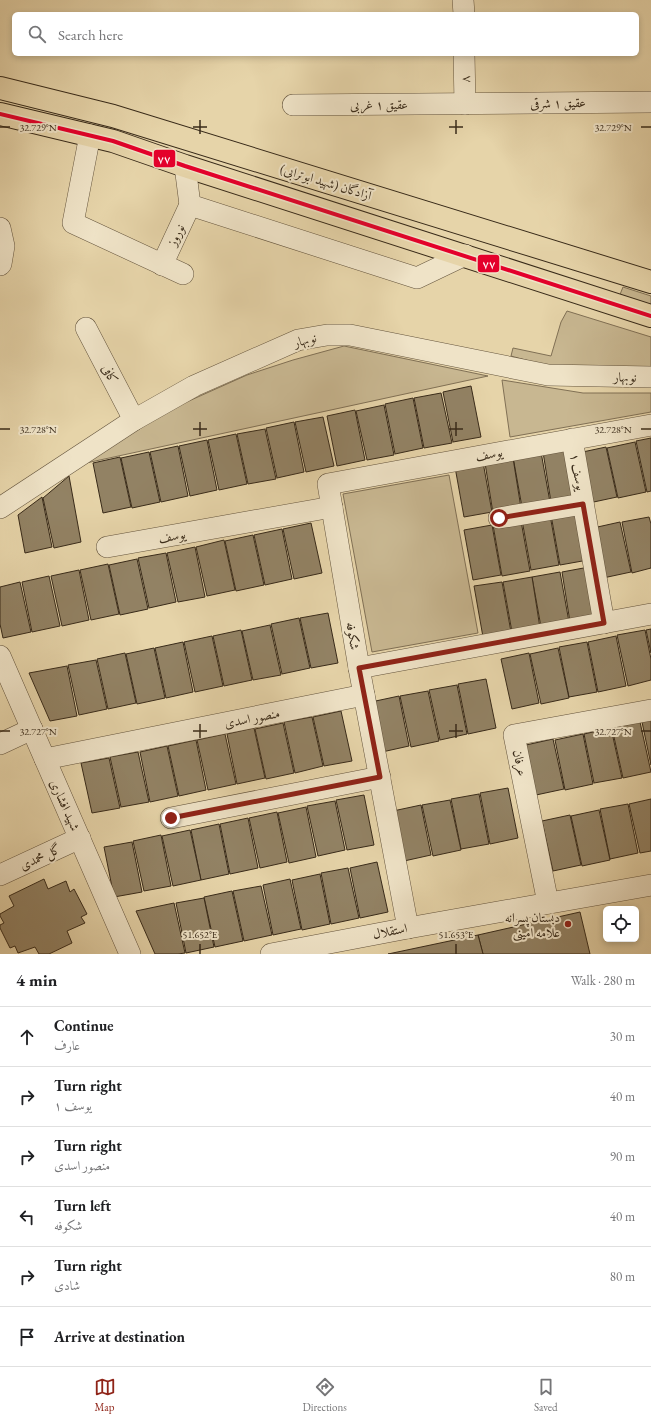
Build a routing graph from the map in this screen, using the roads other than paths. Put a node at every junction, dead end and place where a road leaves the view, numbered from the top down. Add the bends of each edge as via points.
1 (463, 0) edge
2 (464, 12) edge
3 (464, 56) edge
4 (0, 88) edge
5 (651, 102) edge
6 (293, 104) dead end
7 (465, 104) junction
8 (0, 114) edge
9 (90, 135) junction
10 (185, 166) junction
11 (190, 205) junction
12 (0, 228) edge
13 (465, 255) junction
14 (0, 265) edge
15 (162, 265) junction
16 (608, 269) junction
17 (183, 274) dead end
18 (651, 282) edge
19 (595, 297) junction
20 (651, 316) edge
21 (86, 328) dead end
22 (651, 377) edge
23 (134, 420) junction
24 (651, 424) edge
25 (572, 439) junction
26 (328, 484) joint
27 (583, 504) junction
28 (332, 507) junction
29 (0, 508) edge
30 (499, 518) dead end
31 (107, 547) dead end
32 (651, 614) edge
33 (604, 623) junction
34 (0, 656) edge
35 (359, 668) junction
36 (364, 696) junction
37 (651, 710) edge
38 (32, 729) junction
39 (0, 744) edge
40 (45, 759) junction
41 (380, 777) junction
42 (171, 818) dead end
43 (80, 838) junction
44 (0, 876) edge
45 (651, 885) edge
46 (548, 903) junction
47 (408, 928) junction
48 (130, 954) edge
49 (271, 954) edge

1 - 2 street
3 - 7 street, ۸
4 - 16 main road, آزادگان (شهید ابوترابی) via 113,116
5 - 7 street, عقیق ۱ شرقی
6 - 7 street, عقیق ۱ غربی
8 - 9 main road, آزادگان (شهید ابوترابی)
9 - 10 main road, آزادگان (شهید ابوترابی)
9 - 15 street via 73,223
10 - 11 street
10 - 13 main road, آزادگان (شهید ابوترابی)
11 - 13 street via 417,278
11 - 15 street, نوروز
12 - 14 street via 4,246
13 - 19 main road, آزادگان (شهید ابوترابی)
15 - 17 street
16 - 18 main road, آزادگان (شهید ابوترابی)
16 - 19 main road
19 - 20 main road, آزادگان (شهید ابوترابی)
21 - 23 street, کافی
22 - 23 street, نوبهار via 548,375 350,335 327,335 298,340 194,386
23 - 29 street, نوبهار
24 - 25 street, یوسف
25 - 26 street, یوسف
25 - 27 street, یوسف ۱
26 - 28 street, شکوفه
27 - 30 street
27 - 33 street, یوسف ۱
28 - 31 street, یوسف
28 - 35 street, شکوفه
32 - 33 street
33 - 35 street
34 - 38 street, شهید افشاری
35 - 36 street, شکوفه
36 - 40 street, منصور اسدی
36 - 41 street, شکوفه
37 - 46 street, عرفان via 514,735
38 - 39 street
38 - 40 street, شهید افشاری
40 - 43 street, شهید افشاری
41 - 42 street
41 - 47 street, شکوفه
43 - 44 street, گل محمدی
43 - 48 street, شهید افشاری
45 - 46 street, استقلال
46 - 47 street, استقلال
47 - 49 street, استقلال

